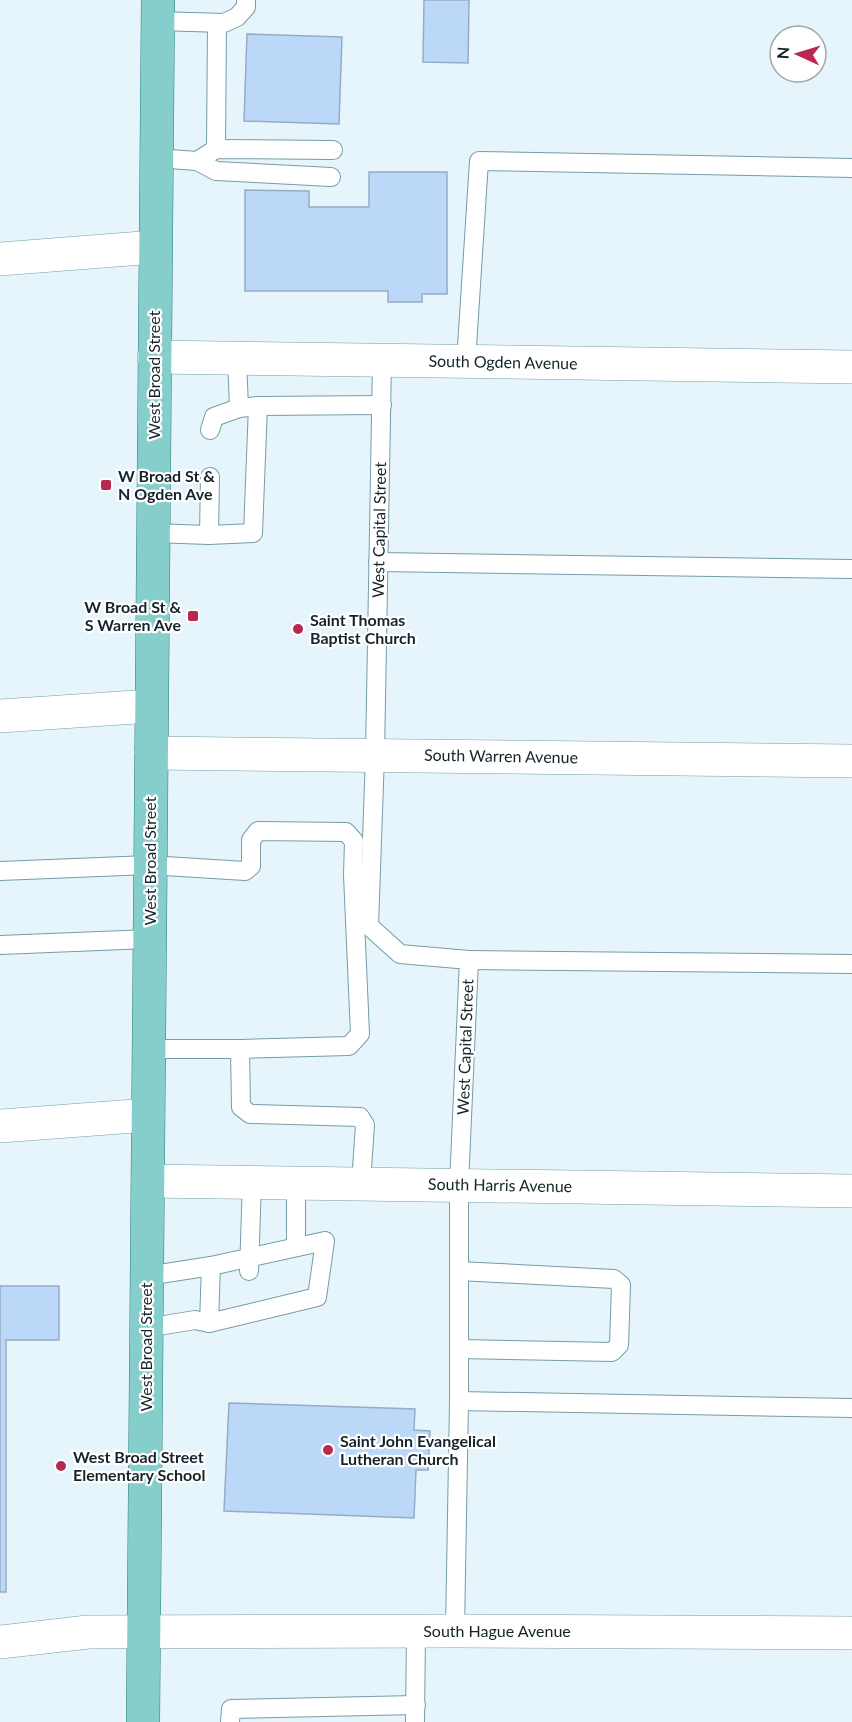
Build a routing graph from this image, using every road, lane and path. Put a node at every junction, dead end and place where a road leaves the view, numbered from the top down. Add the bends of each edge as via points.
1 (246, 0) edge
2 (157, 10) edge
3 (220, 23) junction
4 (216, 148) junction
5 (333, 150) dead end
6 (156, 158) junction
7 (197, 160) junction
8 (852, 168) edge
9 (331, 177) dead end
10 (155, 247) junction
11 (0, 259) edge
12 (154, 357) junction
13 (237, 359) junction
14 (382, 361) junction
15 (466, 362) junction
16 (852, 367) edge
17 (382, 405) junction
18 (258, 406) junction
19 (239, 408) junction
20 (210, 430) dead end
21 (210, 477) dead end
22 (153, 533) junction
23 (209, 535) junction
24 (378, 562) junction
25 (852, 569) edge
26 (151, 706) junction
27 (0, 716) edge
28 (151, 753) junction
29 (375, 755) junction
30 (852, 761) edge
31 (149, 865) junction
32 (0, 871) edge
33 (149, 939) junction
34 (0, 945) edge
35 (469, 960) junction
36 (852, 964) edge
37 (148, 1049) junction
38 (240, 1049) junction
39 (148, 1115) junction
40 (0, 1126) edge
41 (148, 1181) junction
42 (252, 1181) junction
43 (296, 1182) junction
44 (361, 1183) junction
45 (459, 1185) junction
46 (852, 1191) edge
47 (287, 1253) junction
48 (249, 1264) junction
49 (211, 1266) junction
50 (459, 1271) junction
51 (147, 1276) junction
52 (209, 1323) junction
53 (146, 1328) junction
54 (459, 1349) junction
55 (459, 1401) junction
56 (852, 1408) edge
57 (455, 1630) junction
58 (142, 1632) junction
59 (416, 1632) junction
60 (852, 1633) edge
61 (0, 1642) edge
62 (415, 1713) edge
63 (142, 1722) edge
64 (230, 1722) edge

1 - 3 lane via 242,12
2 - 3 lane
2 - 6 main road, West Broad Street
3 - 4 lane
4 - 5 lane
4 - 7 lane
6 - 7 lane
6 - 10 main road, West Broad Street
7 - 9 lane via 216,171
8 - 15 lane via 479,161
10 - 11 street
10 - 12 main road, West Broad Street
12 - 13 street, South Ogden Avenue
12 - 22 main road, West Broad Street
13 - 14 street, South Ogden Avenue
13 - 19 lane
14 - 15 street, South Ogden Avenue
14 - 17 lane, West Capital Street
15 - 16 street, South Ogden Avenue
17 - 18 lane
17 - 24 lane, West Capital Street
18 - 19 lane
18 - 23 lane via 253,533
19 - 20 lane via 214,417
21 - 23 lane
22 - 23 lane
22 - 26 main road, West Broad Street
24 - 25 lane
24 - 29 lane, West Capital Street
26 - 27 street
26 - 28 main road, West Broad Street
28 - 29 street, South Warren Avenue
28 - 31 main road, West Broad Street
29 - 30 street, South Warren Avenue
29 - 35 lane, West Capital Street via 369,926 400,954
31 - 32 lane
31 - 33 main road, West Broad Street
31 - 38 lane via 245,871 251,866 250,840 258,831 346,832 354,841 360,1034 349,1046
33 - 34 lane
33 - 37 main road, West Broad Street
35 - 36 lane
35 - 45 lane, West Capital Street
37 - 38 lane
37 - 39 main road, West Broad Street
38 - 44 lane via 241,1107 250,1114 360,1117 365,1125
39 - 40 street
39 - 41 main road, West Broad Street
41 - 42 street, South Harris Avenue
41 - 51 main road, West Broad Street
42 - 43 street, South Harris Avenue
42 - 48 lane
43 - 44 street, South Harris Avenue
43 - 47 lane
44 - 45 street, South Harris Avenue
45 - 46 street, South Harris Avenue
45 - 50 lane, West Capital Street
47 - 48 lane
47 - 52 lane via 325,1241 317,1297 281,1301
48 - 49 lane
49 - 51 lane
49 - 52 lane
50 - 54 lane, West Capital Street
50 - 54 lane via 614,1279 621,1285 619,1345 612,1352
51 - 53 main road, West Broad Street
52 - 53 lane via 195,1320
53 - 58 main road, West Broad Street
54 - 55 lane, West Capital Street
55 - 56 lane
55 - 57 lane, West Capital Street
57 - 59 street, South Hague Avenue
57 - 60 street, South Hague Avenue
58 - 59 street, South Hague Avenue
58 - 61 street, South Hague Avenue via 88,1632
58 - 63 main road, West Broad Street
59 - 62 lane
62 - 64 lane via 231,1709

